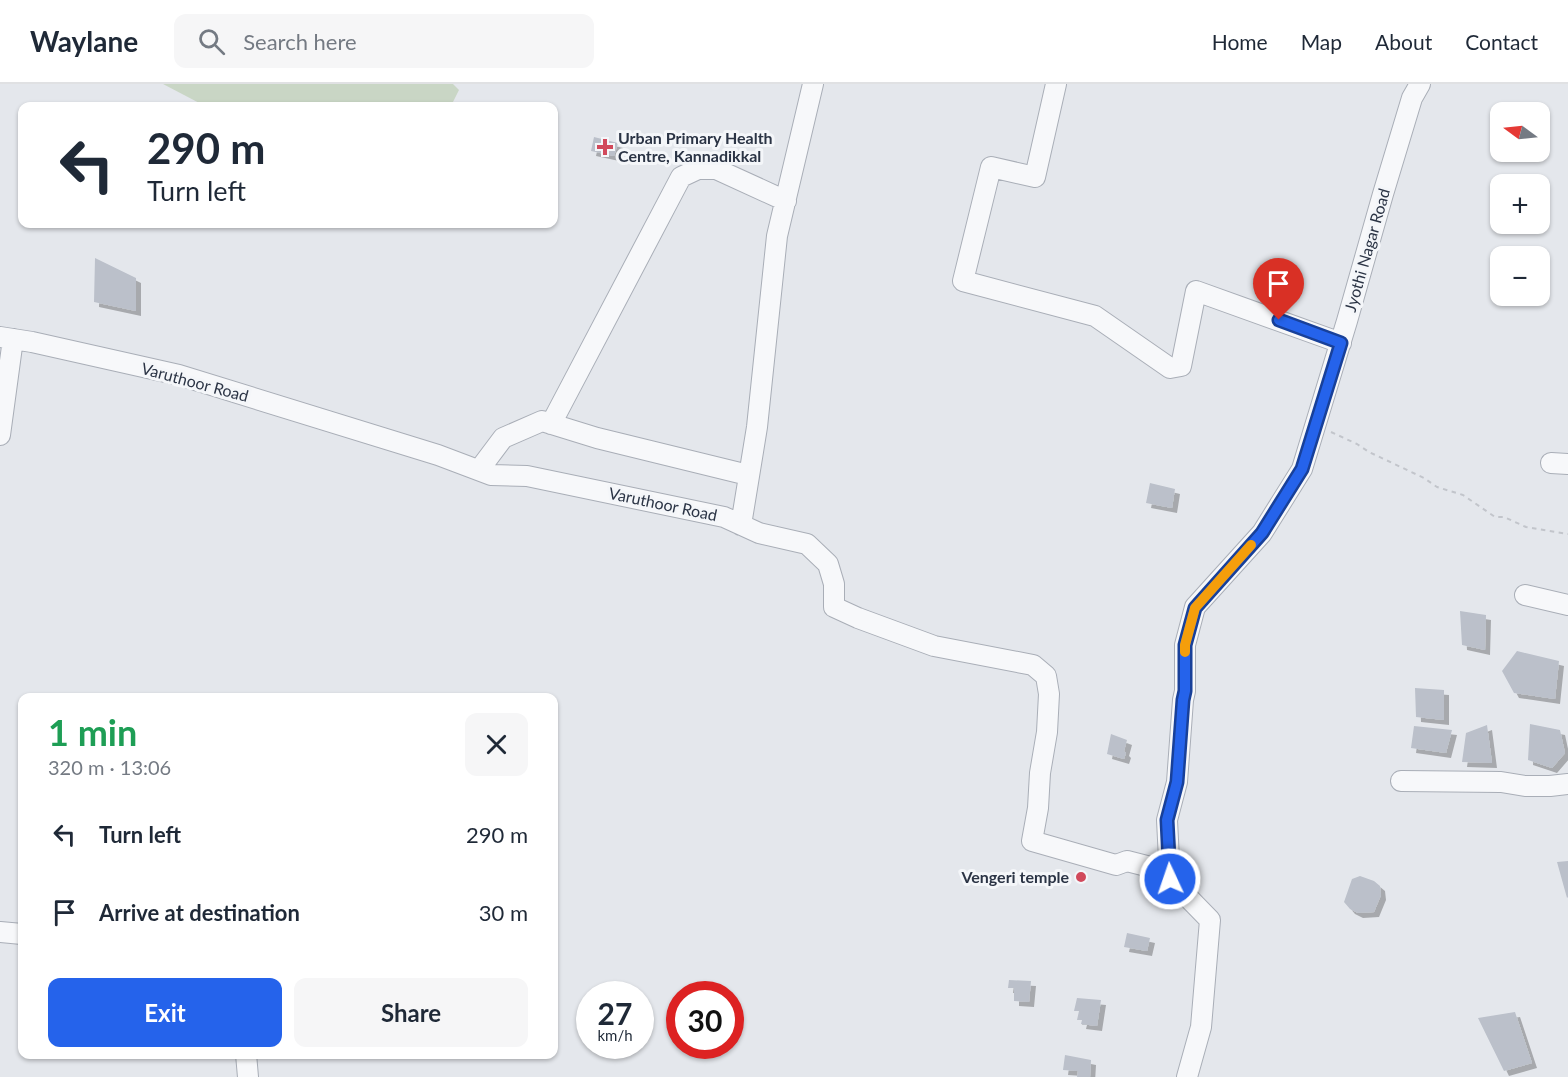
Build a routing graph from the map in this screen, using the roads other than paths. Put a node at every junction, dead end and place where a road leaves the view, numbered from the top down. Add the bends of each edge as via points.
1 (813, 84) edge
2 (1056, 84) edge
3 (1420, 84) edge
4 (786, 201) junction
5 (7, 338) edge
6 (1341, 343) junction
7 (551, 424) junction
8 (0, 435) edge
9 (479, 470) junction
10 (748, 475) junction
11 (741, 525) junction
12 (1525, 595) dead end
13 (1568, 605) edge
14 (1401, 781) dead end
15 (1568, 784) edge
16 (1170, 872) junction
17 (0, 932) edge
18 (18, 934) edge
19 (246, 1059) edge
20 (248, 1077) edge
21 (1187, 1077) edge

1 - 4 street
2 - 6 street via 1035,177 991,167 963,281 1095,316 1170,368 1181,366 1196,291
3 - 6 street, Jyothi Nagar Road via 1412,98
4 - 7 street via 716,169 698,169 681,177
4 - 10 street via 777,236
5 - 8 street
5 - 9 street, Varuthoor Road via 179,375
6 - 16 street, Jyothi Nagar Road via 1302,469 1262,533 1195,608 1185,645 1177,782 1167,820
7 - 9 street via 542,421 503,438
7 - 10 street
9 - 11 street, Varuthoor Road via 724,516
10 - 11 street
11 - 16 street, Varuthoor Road via 807,544 828,564 834,584 834,607 934,646 1033,665 1046,676 1049,694 1032,841 1116,865 1127,861
12 - 13 street
14 - 15 street
16 - 21 street via 1170,879 1210,920 1201,1027
17 - 18 street
19 - 20 street

